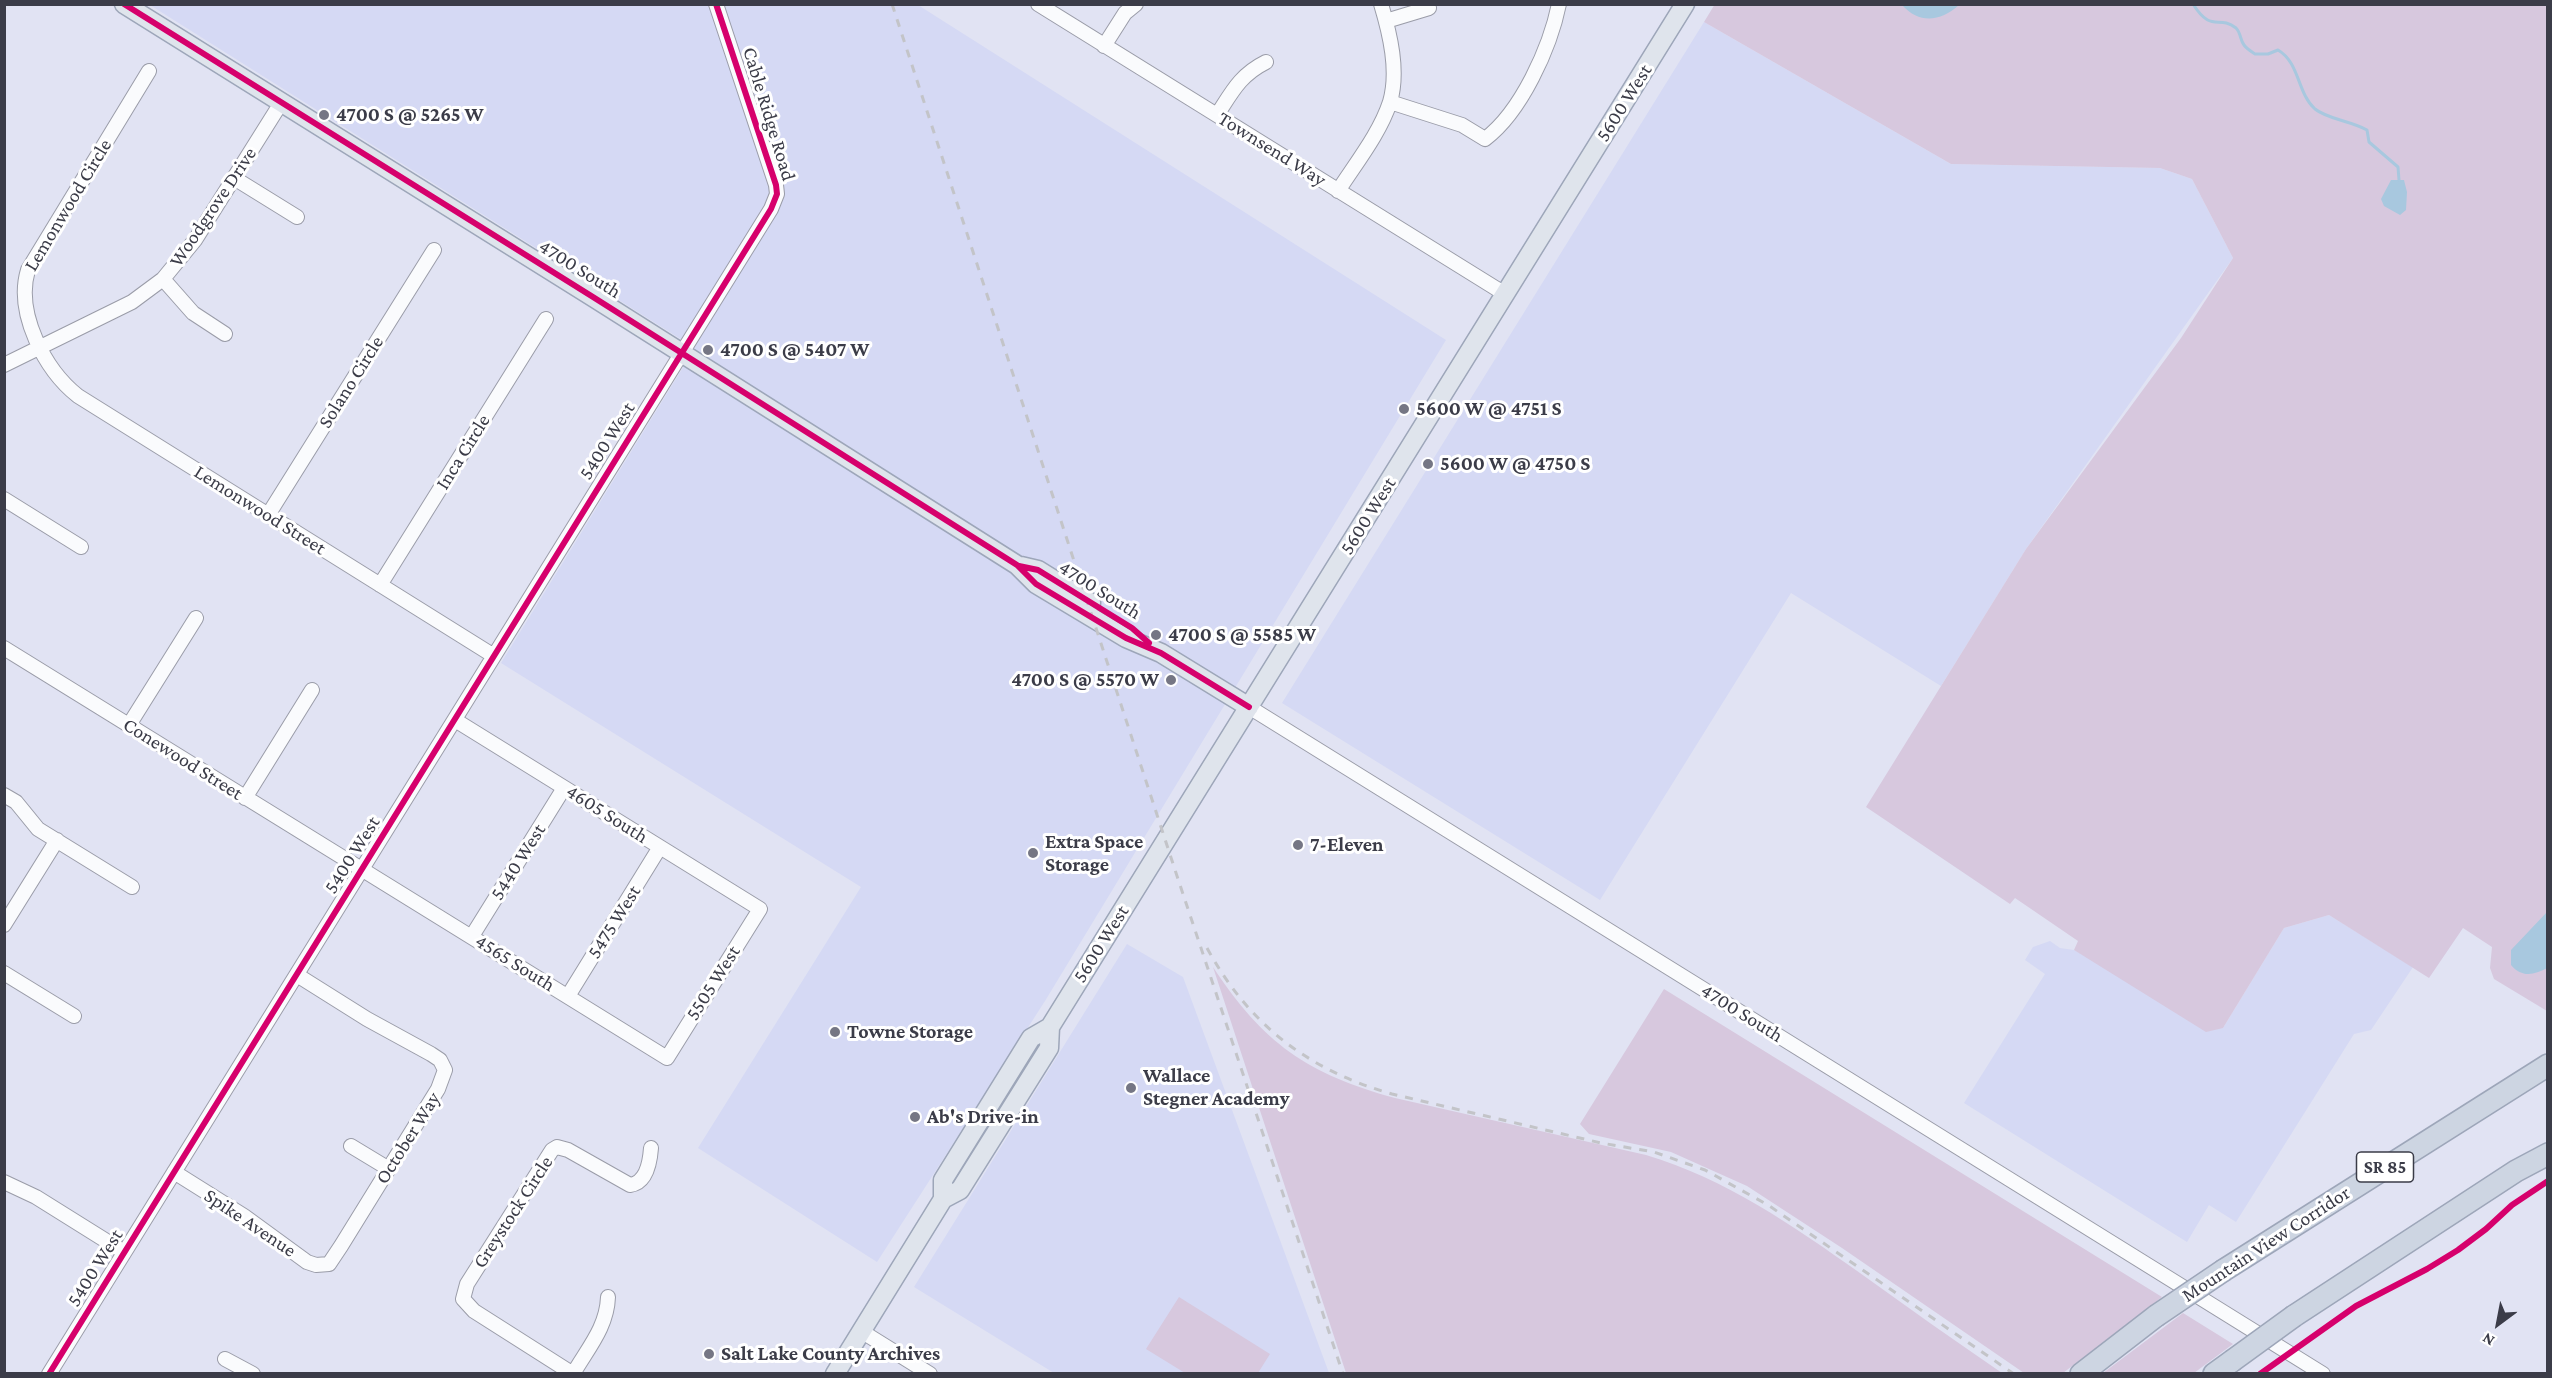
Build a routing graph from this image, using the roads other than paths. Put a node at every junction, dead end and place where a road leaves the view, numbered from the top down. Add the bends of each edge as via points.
1 (124, 4) edge
2 (716, 4) edge
3 (1038, 4) edge
4 (1136, 4) edge
5 (1381, 4) edge
6 (1559, 4) edge
7 (1684, 5) edge
8 (1429, 8) dead end
9 (1386, 21) junction
10 (1104, 45) junction
11 (1266, 62) dead end
12 (149, 71) dead end
13 (1390, 102) junction
14 (281, 103) junction
15 (1217, 115) junction
16 (234, 178) junction
17 (1338, 191) junction
18 (297, 217) dead end
19 (434, 250) dead end
20 (163, 279) junction
21 (1505, 294) junction
22 (546, 319) dead end
23 (225, 334) dead end
24 (41, 347) junction
25 (681, 353) junction
26 (4, 365) edge
27 (4, 499) edge
28 (268, 515) junction
29 (81, 547) dead end
30 (380, 585) junction
31 (196, 618) dead end
32 (4, 648) edge
33 (494, 656) junction
34 (312, 690) dead end
35 (1250, 707) junction
36 (454, 720) junction
37 (129, 725) junction
38 (564, 788) junction
39 (4, 795) edge
40 (245, 798) junction
41 (57, 840) junction
42 (660, 847) junction
43 (363, 869) junction
44 (132, 887) dead end
45 (759, 909) joint
46 (4, 925) edge
47 (472, 936) junction
48 (4, 973) edge
49 (297, 975) junction
50 (568, 996) junction
51 (74, 1016) dead end
52 (667, 1058) joint
53 (2547, 1065) edge
54 (351, 1146) dead end
55 (651, 1148) dead end
56 (2547, 1154) edge
57 (389, 1169) junction
58 (174, 1172) junction
59 (4, 1182) edge
60 (124, 1252) junction
61 (329, 1264) joint
62 (608, 1297) dead end
63 (861, 1331) junction
64 (225, 1359) dead end
65 (53, 1372) edge
66 (253, 1374) edge
67 (573, 1374) edge
68 (835, 1374) edge
69 (930, 1374) edge
70 (2081, 1374) edge
71 (2214, 1374) edge
72 (2323, 1374) edge

1 - 14 main road, 4700 South
2 - 25 street, Cable Ridge Road via 777,194
3 - 10 street, Townsend Way
4 - 10 street via 1125,13
5 - 9 street
6 - 13 street via 1543,59 1500,128 1485,139 1462,125
7 - 21 main road, 5600 West
8 - 9 street
9 - 13 street via 1392,64
10 - 15 street, Townsend Way
11 - 15 street via 1238,82
12 - 24 street, Lemonwood Circle via 28,270 25,306
13 - 17 street
14 - 16 street, Woodgrove Drive
14 - 25 main road, 4700 South
15 - 17 street, Townsend Way
16 - 18 street
16 - 20 street, Woodgrove Drive via 188,250
17 - 21 street, Townsend Way
19 - 28 street, Solano Circle
20 - 23 street via 193,312
20 - 24 street, Woodgrove Drive via 132,302
21 - 35 main road, 5600 West
22 - 30 street, Inca Circle
24 - 26 street, Woodgrove Drive
24 - 28 street, Lemonwood Street via 58,376 78,396
25 - 33 street, 5400 West
25 - 35 main road, 4700 South via 1017,565 1038,570 1132,628 1161,652
27 - 29 street
28 - 30 street, Lemonwood Street
30 - 33 street, Lemonwood Street
31 - 37 street
32 - 37 street, Conewood Street
33 - 36 street, 5400 West
34 - 40 street
35 - 63 main road, 5600 West via 1050,1027 1048,1048 960,1190 943,1199
35 - 72 street, 4700 South
36 - 38 street, 4605 South
36 - 43 street, 5400 West
37 - 40 street, Conewood Street
38 - 42 street, 4605 South
38 - 47 street, 5440 West
39 - 41 street via 19,806 34,826
40 - 43 street, Conewood Street
41 - 44 street
41 - 46 street
42 - 45 street, 4605 South
42 - 50 street, 5475 West
43 - 47 street, 4565 South
43 - 49 street, 5400 West
45 - 52 street, 5505 West
47 - 50 street, 4565 South
48 - 51 street
49 - 57 street, October Way via 431,1054 443,1065 445,1074 438,1089
49 - 58 street, 5400 West
50 - 52 street, 4565 South
53 - 70 highway, Mountain View Corridor / SR 85, bridge via 2223,1270
54 - 57 street
55 - 67 street, Greystock Circle via 645,1172 638,1183 630,1185 568,1150 552,1150 467,1284 463,1299 474,1311
56 - 71 highway, bridge via 2294,1316
57 - 61 street, October Way
58 - 60 street, 5400 West
58 - 61 street, Spike Avenue via 307,1262
59 - 60 street via 36,1197
60 - 65 street, 5400 West
62 - 67 street via 604,1323
63 - 68 main road, 5600 West
63 - 69 street
64 - 66 street

